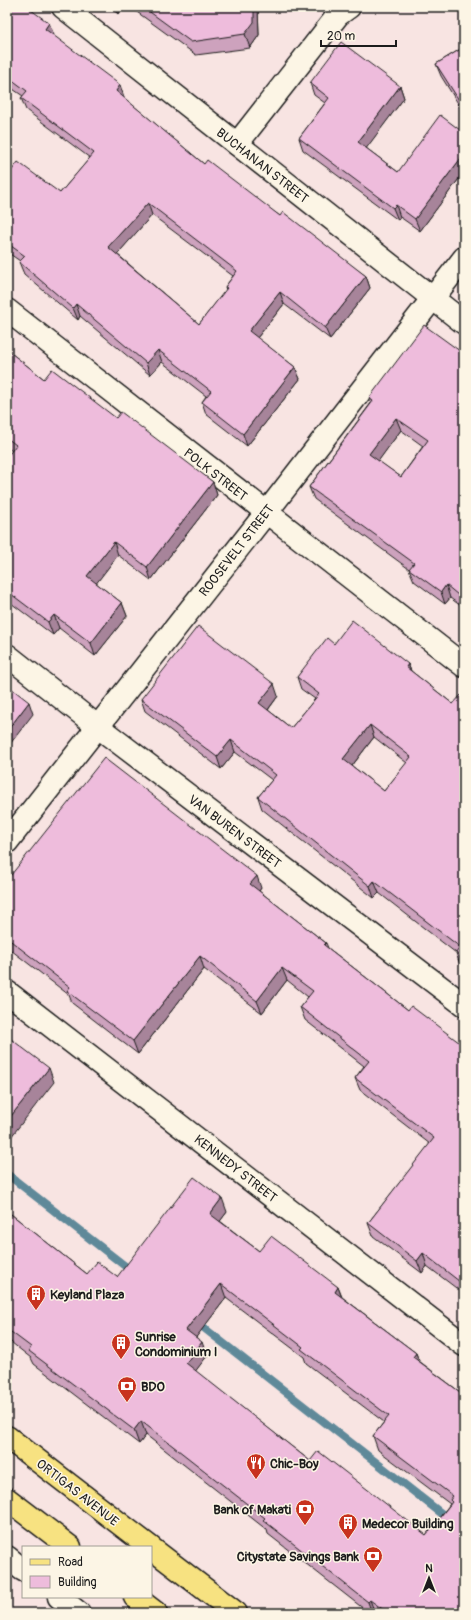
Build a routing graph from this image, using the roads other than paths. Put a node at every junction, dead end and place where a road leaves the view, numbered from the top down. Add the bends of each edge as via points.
1 (63, 7) edge
2 (349, 7) edge
3 (237, 144) junction
4 (464, 258) edge
5 (432, 298) junction
6 (7, 310) edge
7 (464, 323) edge
8 (266, 513) junction
9 (7, 655) edge
10 (464, 666) edge
11 (97, 726) junction
12 (7, 842) edge
13 (7, 992) edge
14 (464, 1005) edge
15 (464, 1345) edge
16 (7, 1437) edge
17 (7, 1499) edge
18 (69, 1546) edge
19 (149, 1546) edge
20 (152, 1549) edge
21 (7, 1557) edge
22 (22, 1569) edge
23 (60, 1598) edge
24 (136, 1598) edge
25 (80, 1613) edge
26 (156, 1613) edge
27 (236, 1613) edge

1 - 3 street, BUCHANAN STREET
2 - 3 street via 338,15
3 - 5 street, BUCHANAN STREET
4 - 5 street, ROOSEVELT STREET
5 - 7 street, BUCHANAN STREET
5 - 8 street, ROOSEVELT STREET
6 - 8 street, POLK STREET
8 - 10 street, POLK STREET
8 - 11 street, ROOSEVELT STREET
9 - 11 street, VAN BUREN STREET
11 - 12 street, ROOSEVELT STREET
11 - 14 street, VAN BUREN STREET
13 - 15 street, KENNEDY STREET
16 - 19 main road, ORTIGAS AVENUE
17 - 18 main road
20 - 27 main road, ORTIGAS AVENUE
21 - 22 street
23 - 25 street
24 - 26 main road

